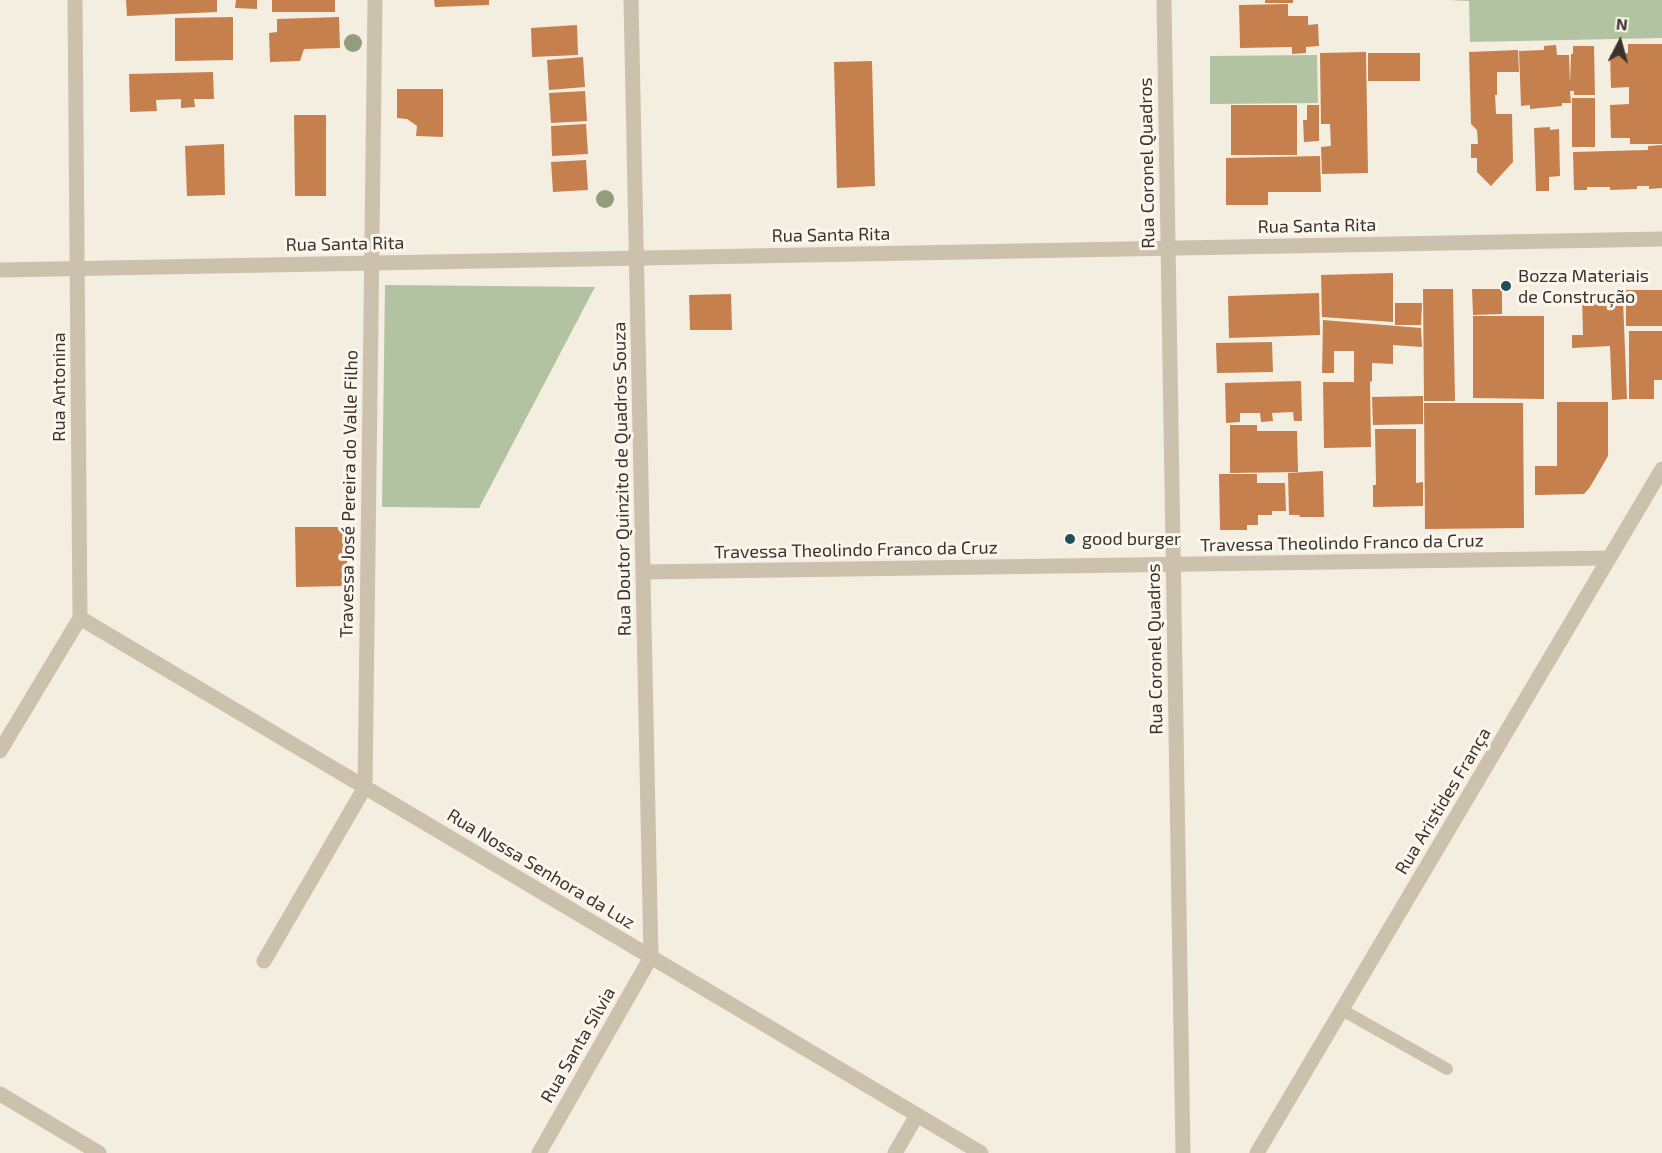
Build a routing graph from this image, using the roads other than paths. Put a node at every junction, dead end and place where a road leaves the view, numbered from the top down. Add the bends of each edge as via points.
1 (75, 0) edge
2 (375, 0) edge
3 (631, 0) edge
4 (1164, 0) edge
5 (1662, 239) edge
6 (1168, 248) junction
7 (636, 258) junction
8 (372, 263) junction
9 (78, 269) junction
10 (0, 270) edge
11 (1662, 469) edge
12 (1609, 558) junction
13 (1173, 565) junction
14 (643, 572) junction
15 (80, 618) junction
16 (0, 751) edge
17 (365, 787) junction
18 (651, 957) junction
19 (264, 961) dead end
20 (1342, 1010) junction
21 (1447, 1070) dead end
22 (0, 1094) edge
23 (917, 1115) junction
24 (99, 1153) edge
25 (539, 1153) edge
26 (895, 1153) edge
27 (981, 1153) edge
28 (1184, 1153) edge
29 (1257, 1153) edge

1 - 9 street, Rua Antonina
2 - 8 street, Travessa José Pereira do Valle Filho
3 - 7 street, Rua Doutor Quinzito de Quadros Souza
4 - 6 street, Rua Coronel Quadros
5 - 6 street, Rua Santa Rita
6 - 7 street, Rua Santa Rita
6 - 13 street, Rua Coronel Quadros
7 - 8 street, Rua Santa Rita
7 - 14 street, Rua Doutor Quinzito de Quadros Souza
8 - 9 street, Rua Santa Rita
8 - 17 street, Travessa José Pereira do Valle Filho
9 - 10 street, Rua Santa Rita
9 - 15 street, Rua Antonina
11 - 12 street, Rua Aristides França
12 - 13 street, Travessa Theolindo Franco da Cruz
12 - 20 street, Rua Aristides França
13 - 14 street, Travessa Theolindo Franco da Cruz
13 - 28 street, Rua Coronel Quadros
14 - 18 street, Rua Doutor Quinzito de Quadros Souza
15 - 16 street
15 - 17 street, Rua Nossa Senhora da Luz
17 - 18 street, Rua Nossa Senhora da Luz
17 - 19 street, Travessa José Pereira do Valle Filho
18 - 23 street, Rua Nossa Senhora da Luz
18 - 25 street, Rua Santa Sílvia
20 - 21 lane
20 - 29 street, Rua Aristides França
22 - 24 street
23 - 26 street
23 - 27 street, Rua Nossa Senhora da Luz

